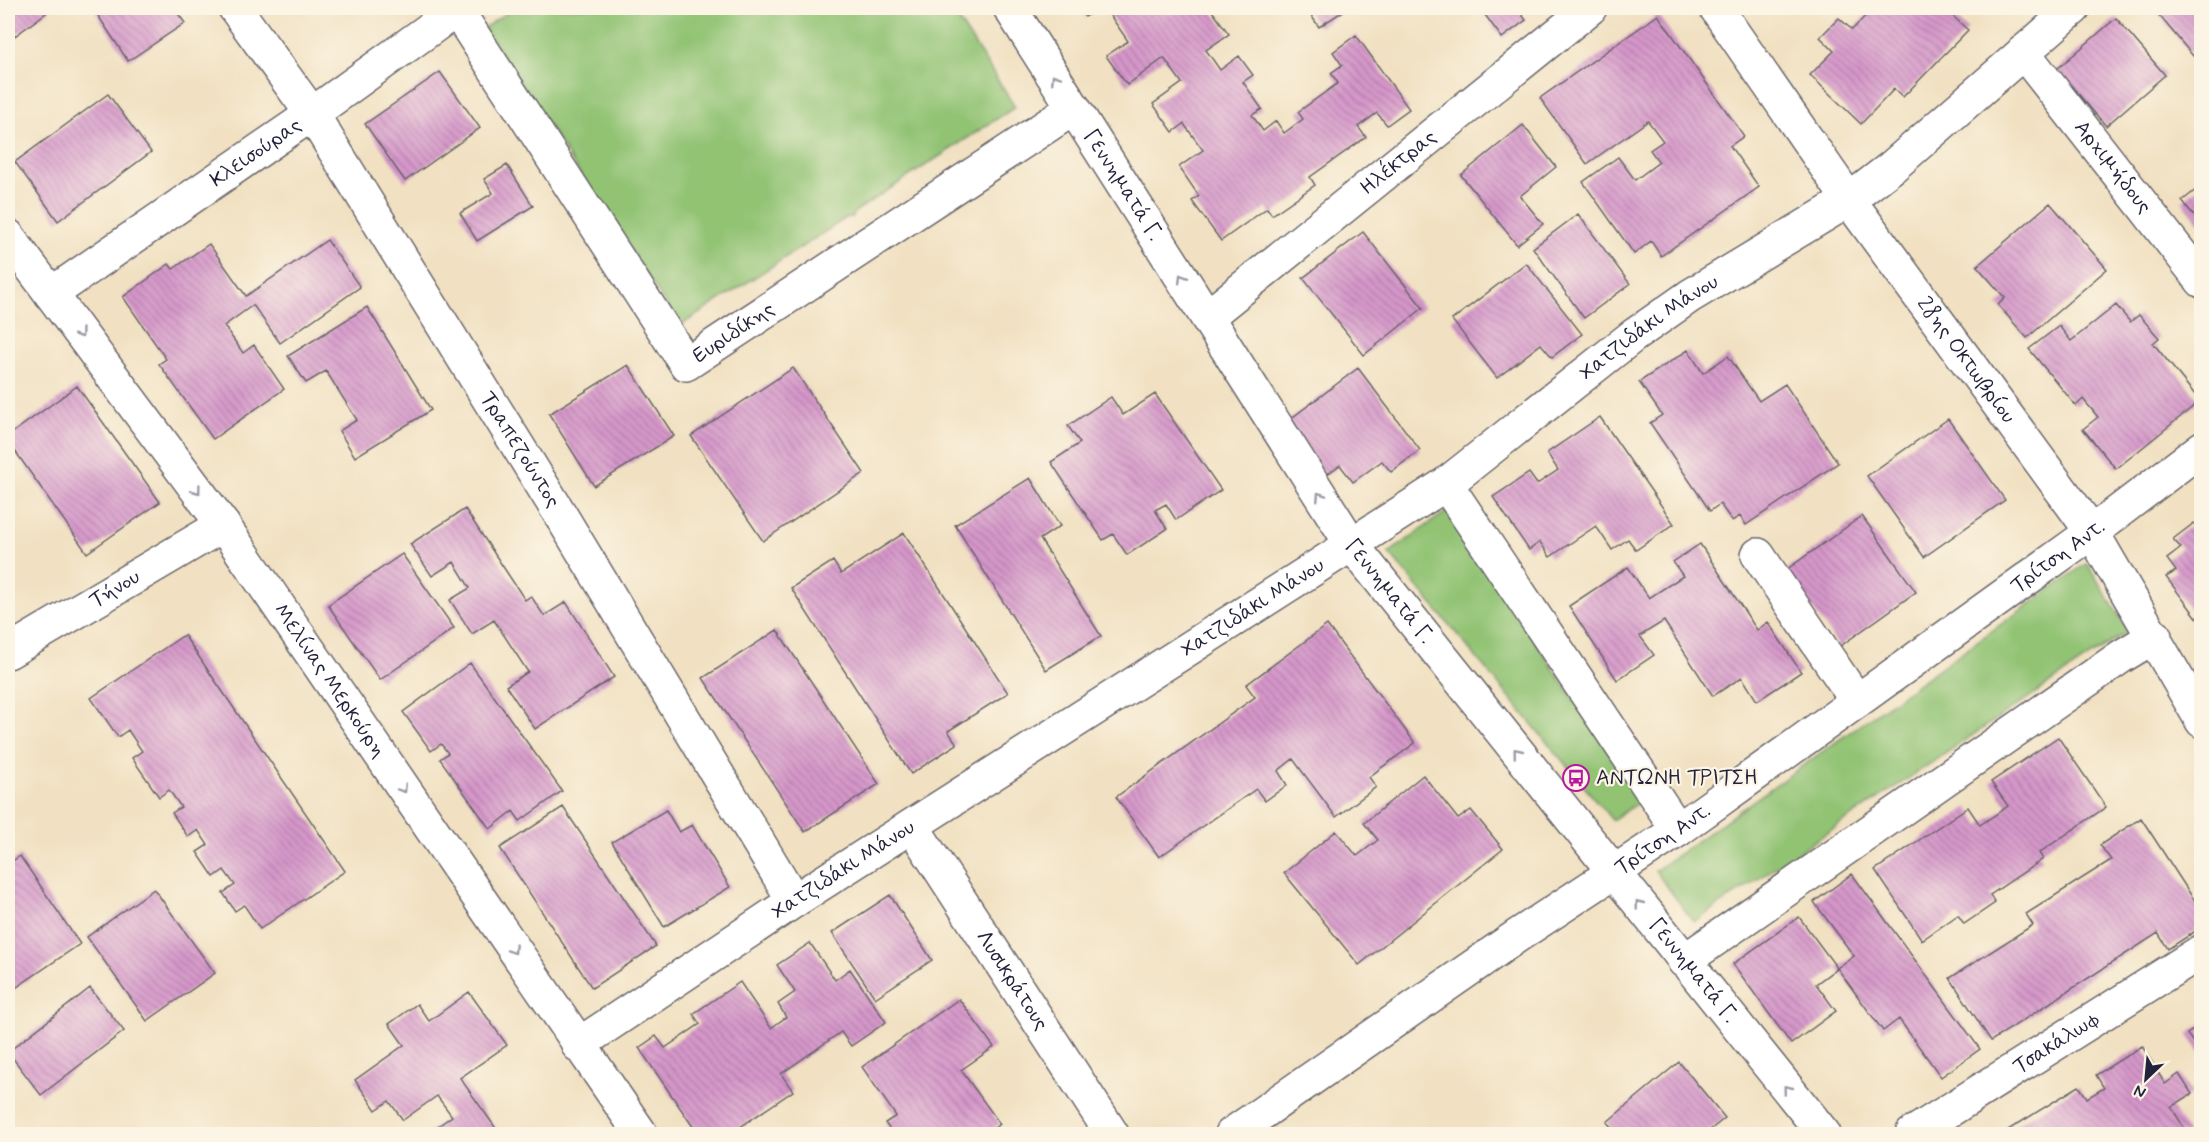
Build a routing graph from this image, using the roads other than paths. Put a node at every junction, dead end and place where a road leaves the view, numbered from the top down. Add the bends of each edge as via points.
1 (235, 8) edge
2 (458, 8) edge
3 (1010, 8) edge
4 (1590, 8) edge
5 (1716, 8) edge
6 (2074, 8) edge
7 (2023, 52) junction
8 (1074, 108) junction
9 (312, 114) junction
10 (1849, 200) junction
11 (8, 236) edge
12 (2202, 280) edge
13 (51, 294) junction
14 (1207, 317) junction
15 (2202, 448) edge
16 (1446, 484) junction
17 (223, 525) junction
18 (2092, 532) junction
19 (1352, 545) junction
20 (1758, 555) dead end
21 (2155, 636) junction
22 (8, 652) edge
23 (1857, 701) junction
24 (2202, 721) edge
25 (912, 826) junction
26 (1678, 830) junction
27 (1615, 873) junction
28 (794, 901) junction
29 (2202, 951) edge
30 (1684, 961) junction
31 (578, 1045) junction
32 (641, 1134) edge
33 (1112, 1134) edge
34 (1232, 1134) edge
35 (1824, 1134) edge
36 (1912, 1134) edge

1 - 9 street, Τραπεζούντος
2 - 8 street, Ευριδίκης via 686,364
2 - 9 street, Κλεισούρας
8 -> 3 street, Γεννηματά Γ.
4 - 14 street, Ηλέκτρας
5 - 10 street, 28ης Οκτωβρίου
6 - 7 street, Χατζιδάκι Μάνου
7 - 10 street, Χατζιδάκι Μάνου
7 - 12 street, Αρχιμήδους
14 -> 8 street, Γεννηματά Γ.
9 - 13 street, Κλεισούρας
9 - 28 street, Τραπεζούντος
10 - 16 street, Χατζιδάκι Μάνου via 1642,329
10 - 18 street, 28ης Οκτωβρίου
11 - 13 street, Μελίνας Μερκούρη
13 -> 17 street, Μελίνας Μερκούρη
19 -> 14 street, Γεννηματά Γ.
15 - 18 street, Τρίτση Αντ.
16 - 19 street, Χατζιδάκι Μάνου
16 - 26 street
17 - 22 street, Τήνου
17 -> 31 street, Μελίνας Μερκούρη
18 - 21 street, 28ης Οκτωβρίου
18 - 23 street, Τρίτση Αντ.
19 - 25 street, Χατζιδάκι Μάνου
27 -> 19 street, Γεννηματά Γ.
20 - 23 street
21 - 24 street, 28ης Οκτωβρίου
21 - 30 street
23 - 26 street, Τρίτση Αντ.
25 - 28 street, Χατζιδάκι Μάνου
25 - 33 street, Λυσικράτους
26 - 27 street, Τρίτση Αντ.
30 -> 27 street, Γεννηματά Γ.
27 - 34 street, Τρίτση Αντ. via 1517,936
28 - 31 street, Χατζιδάκι Μάνου
29 - 36 street, Τσακάλωφ
35 -> 30 street, Γεννηματά Γ.
31 - 32 street, Μελίνας Μερκούρη

